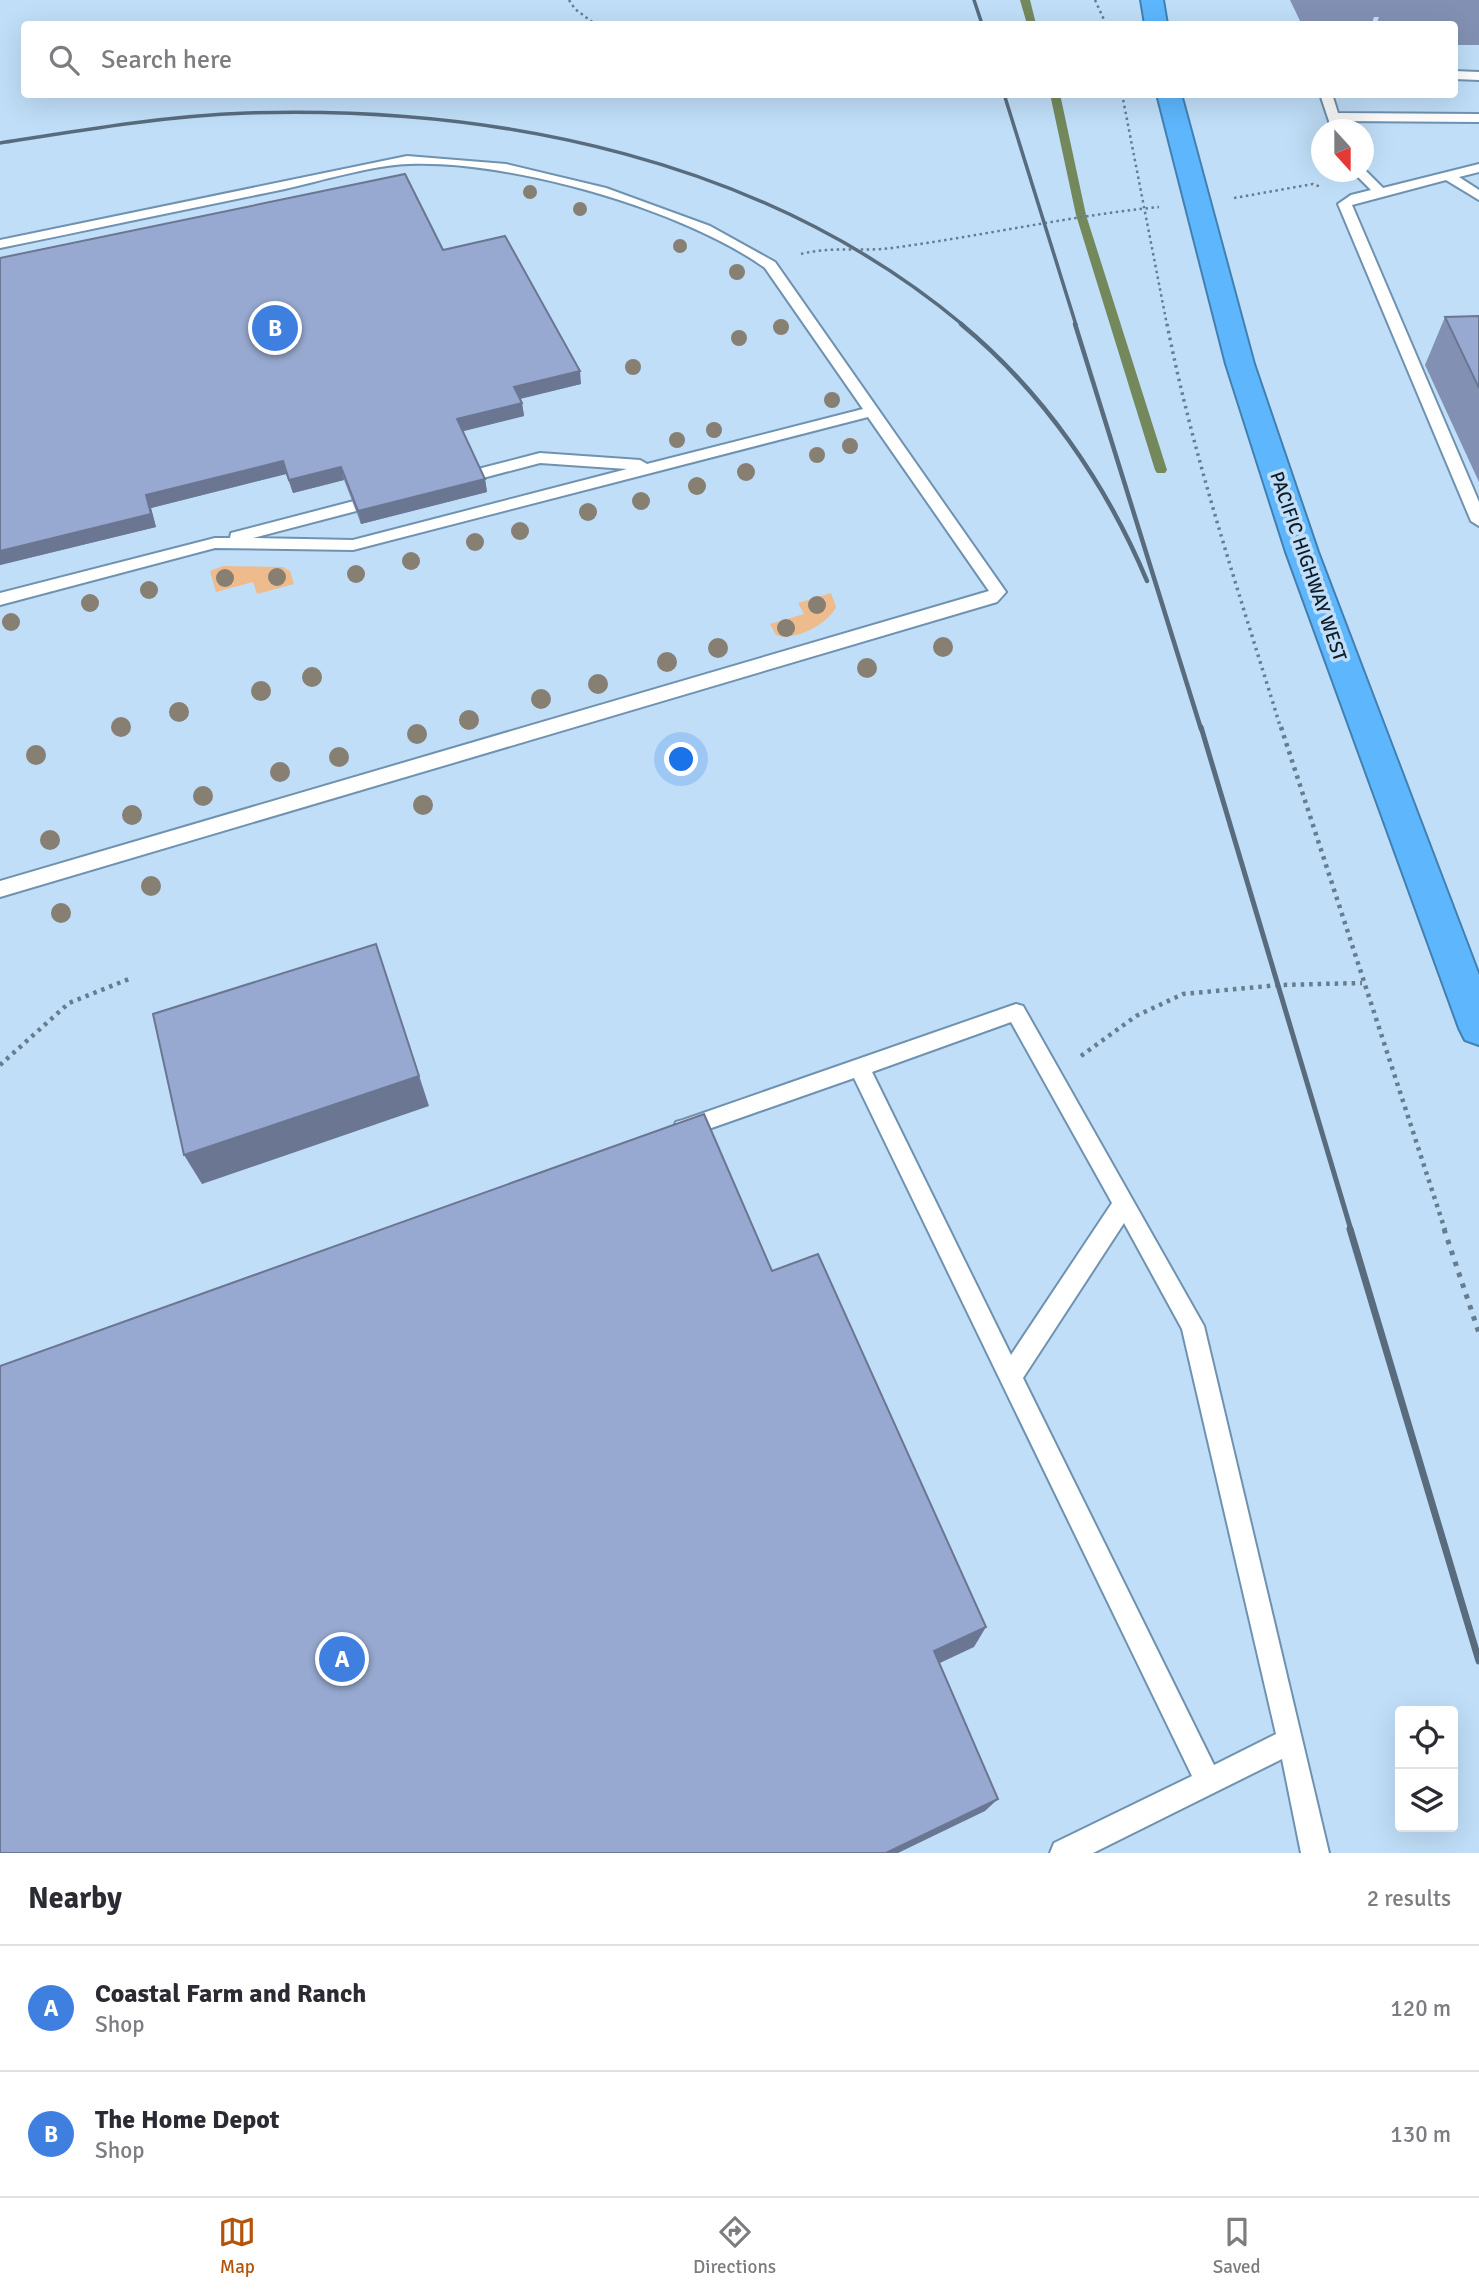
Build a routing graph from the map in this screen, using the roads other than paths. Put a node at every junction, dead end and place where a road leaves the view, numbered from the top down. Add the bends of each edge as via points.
1 (1152, 0) edge
2 (1156, 21) edge
3 (1458, 75) edge
4 (1479, 76) edge
5 (1169, 98) edge
6 (1327, 98) edge
7 (1479, 118) edge
8 (1334, 119) edge
9 (1374, 122) edge
10 (1479, 168) edge
11 (1447, 176) junction
12 (1370, 182) edge
13 (1380, 192) junction
14 (1479, 196) edge
15 (0, 244) edge
16 (872, 411) junction
17 (658, 466) junction
18 (479, 474) edge
19 (354, 506) edge
20 (1479, 521) edge
21 (215, 543) junction
22 (0, 599) edge
23 (0, 889) edge
24 (1479, 1028) edge
25 (859, 1068) junction
26 (664, 1136) edge
27 (1124, 1204) junction
28 (1010, 1377) junction
29 (1291, 1741) junction
30 (1208, 1781) junction
31 (1064, 1853) edge
32 (1315, 1853) edge

1 - 2 highway
3 - 4 lane
5 - 24 highway, PACIFIC HIGHWAY WEST via 1240,364 1302,552
6 - 8 lane
7 - 9 lane
10 - 11 lane
11 - 13 lane
11 - 14 lane
12 - 13 lane
13 - 20 lane via 1345,204 1346,213
15 - 16 lane via 407,160 456,160 512,168 612,193 706,229 770,265
16 - 17 lane
16 - 23 lane via 997,587 997,596
17 - 18 lane via 540,458
17 - 21 lane via 353,545
19 - 21 lane
21 - 22 lane
25 - 26 lane
25 - 27 lane via 1016,1012
25 - 28 lane
27 - 28 lane
27 - 29 lane via 1194,1326
28 - 30 lane
29 - 30 lane
29 - 32 lane
30 - 31 lane

